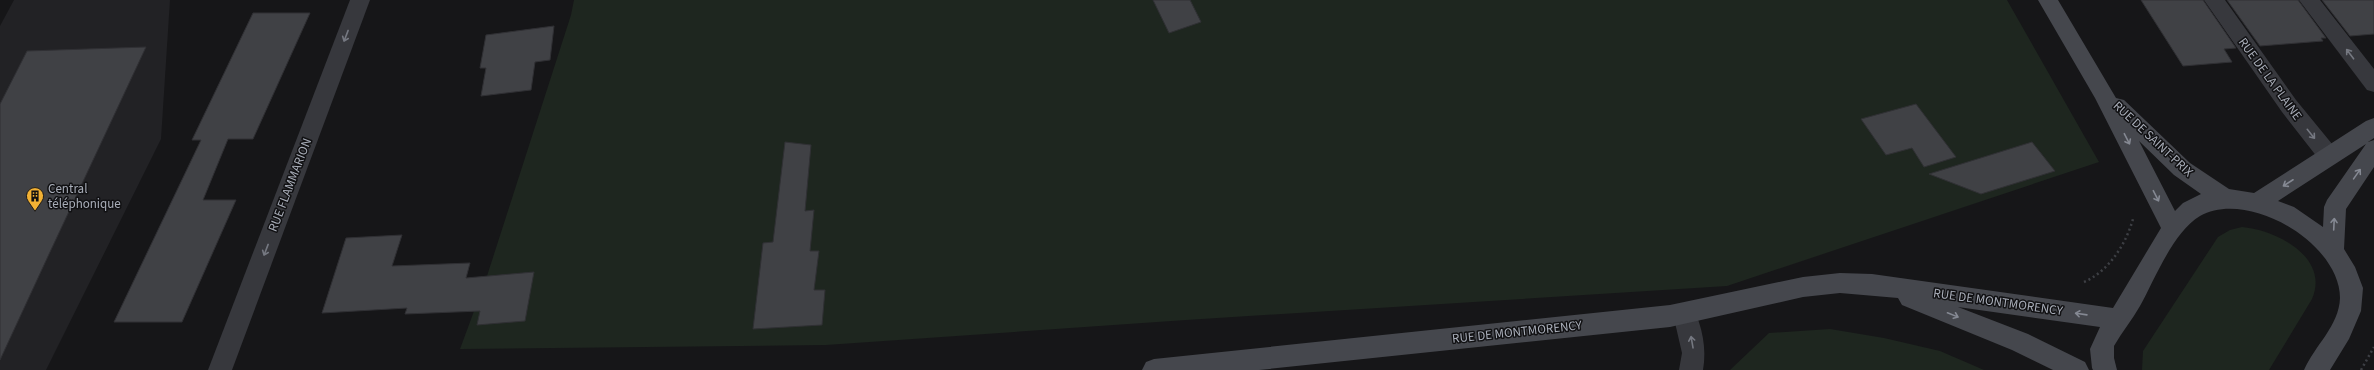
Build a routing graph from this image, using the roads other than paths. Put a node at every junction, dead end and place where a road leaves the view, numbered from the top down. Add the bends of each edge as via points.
1 (360, 0) edge
2 (2048, 0) edge
3 (2214, 0) edge
4 (2310, 0) edge
5 (2374, 84) edge
6 (2103, 92) junction
7 (2374, 127) edge
8 (2374, 149) edge
9 (2329, 156) junction
10 (2224, 198) junction
11 (2258, 202) junction
12 (2173, 229) junction
13 (2333, 250) junction
14 (1877, 285) junction
15 (1685, 314) junction
16 (2119, 319) junction
17 (220, 370) edge
18 (1154, 370) edge
19 (1691, 370) edge
20 (2077, 370) edge
21 (2104, 370) edge
22 (2316, 370) edge

1 -> 17 street, RUE FLAMMARION
2 - 6 street, RUE DE SAINT-PRIX
3 -> 9 street, RUE DE LA PLAINE via 2288,106
5 -> 4 street
6 - 10 street, RUE DE SAINT-PRIX via 2182,169
6 -> 12 street, RUE DE SAINT-PRIX
7 - 9 street
13 -> 8 street via 2335,207
9 -> 11 street
10 - 11 street
10 - 12 street via 2209,201 2191,210
11 - 13 street via 2303,223
12 - 16 street
13 - 22 street via 2344,268 2351,288 2350,308 2344,326
14 - 15 street, RUE DE MONTMORENCY via 1840,283 1804,287
16 -> 14 street, RUE DE MONTMORENCY
14 -> 20 street, RUE DE MONTMORENCY via 2020,342
15 - 18 street, RUE DE MONTMORENCY
19 -> 15 street via 1694,353
16 - 21 street via 2102,346

